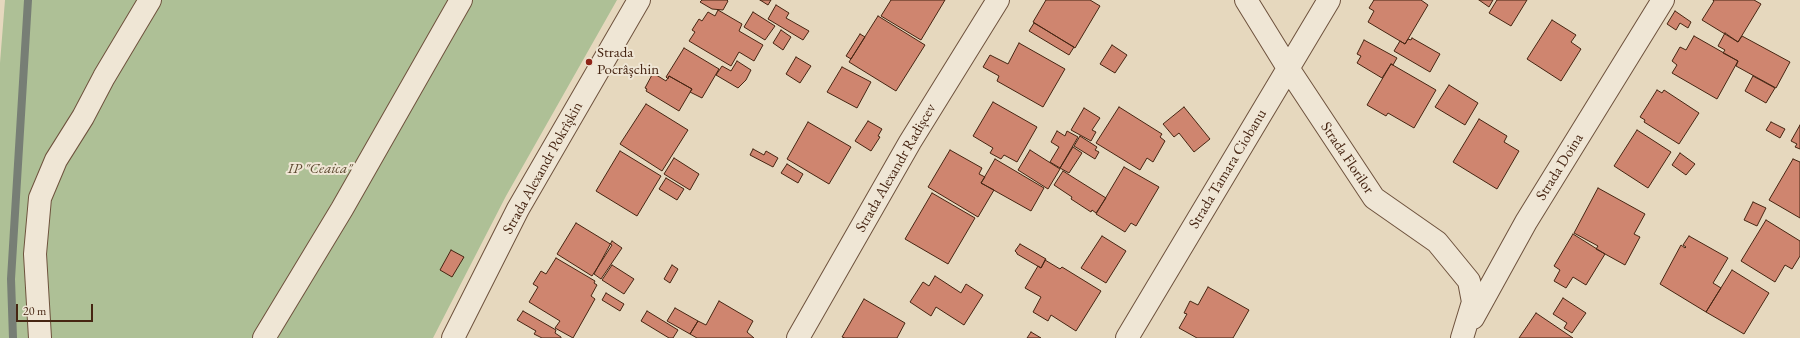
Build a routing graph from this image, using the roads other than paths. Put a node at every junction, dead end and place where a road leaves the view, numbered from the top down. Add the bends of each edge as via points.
1 (150, 0) edge
2 (461, 0) edge
3 (639, 0) edge
4 (998, 0) edge
5 (1246, 0) edge
6 (1329, 0) edge
7 (1663, 0) edge
8 (1288, 68) junction
9 (40, 338) edge
10 (264, 338) edge
11 (453, 338) edge
12 (798, 338) edge
13 (1127, 338) edge
14 (1463, 338) edge

1 - 9 street via 56,160 40,198 35,254
2 - 10 street via 342,209
3 - 11 street, Strada Alexandr Pokrîșkin via 518,209
4 - 12 street, Strada Alexandr Radișcev via 910,142
5 - 8 street, Strada Florilor
6 - 8 street, Strada Tamara Ciobanu
7 - 14 street, Strada Doina via 1526,222
8 - 13 street, Strada Tamara Ciobanu
8 - 14 street, Strada Florilor via 1374,198 1437,242 1468,281 1473,302

